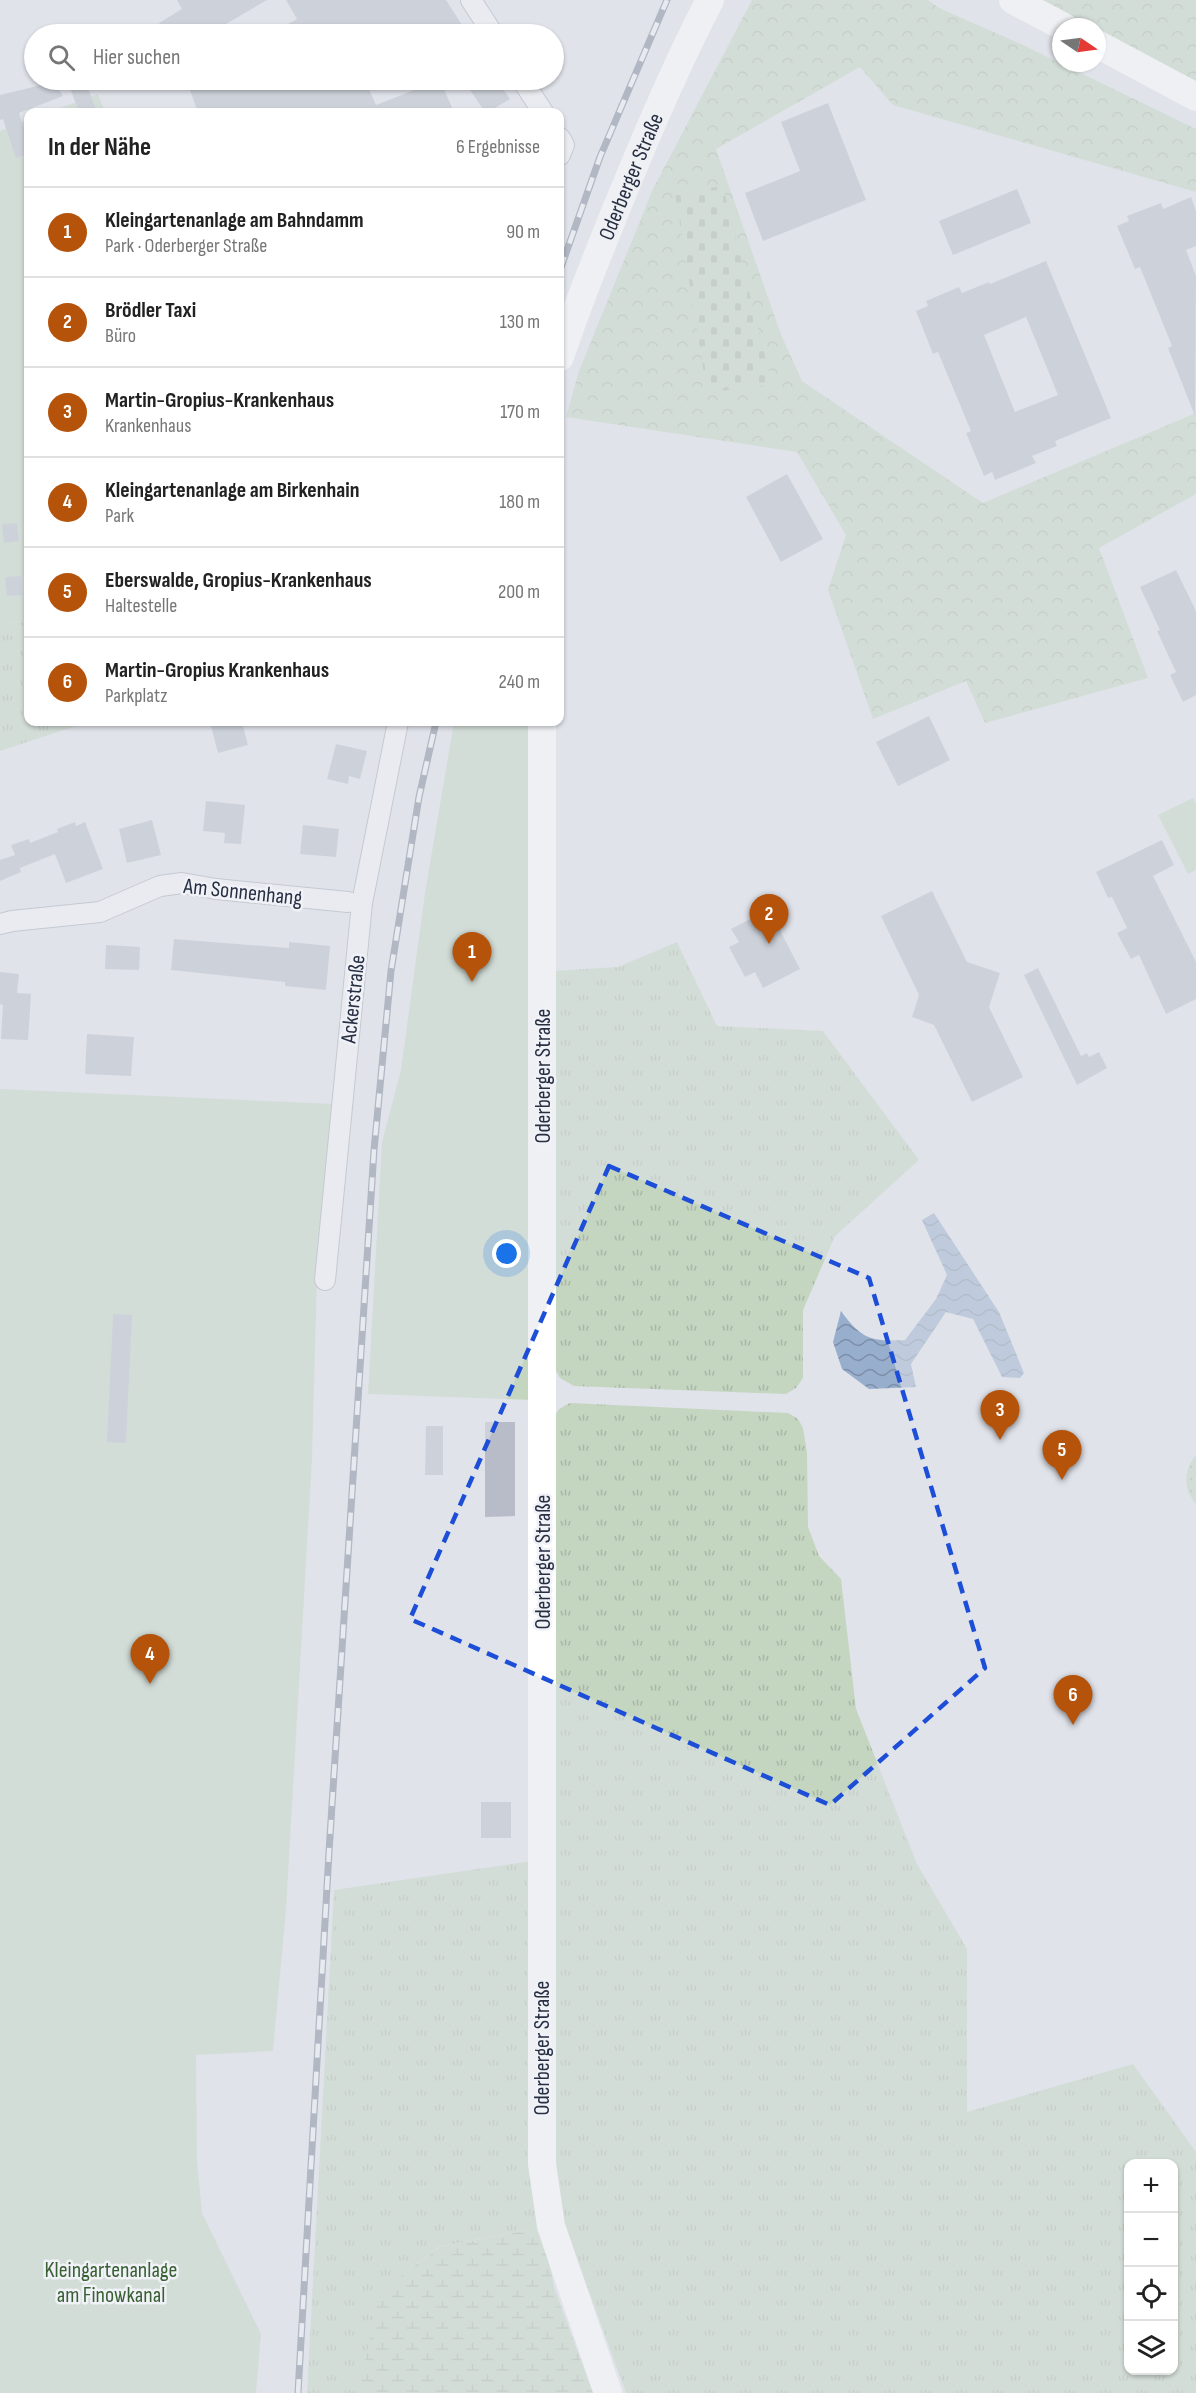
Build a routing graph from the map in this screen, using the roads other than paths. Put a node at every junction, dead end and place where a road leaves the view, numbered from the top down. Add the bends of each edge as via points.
1 (471, 0) edge
2 (710, 0) edge
3 (1013, 0) edge
4 (1052, 21) edge
5 (487, 24) edge
6 (1106, 49) edge
7 (529, 90) edge
8 (1196, 97) edge
9 (540, 108) edge
10 (564, 346) edge
11 (397, 726) edge
12 (542, 726) edge
13 (348, 902) dead end
14 (0, 924) edge
15 (325, 1280) dead end
16 (608, 2393) edge

1 - 5 street
2 - 10 main road, Oderberger Straße via 638,157
3 - 4 main road
6 - 8 main road
7 - 9 street
11 - 15 street, Ackerstraße via 362,903
12 - 16 main road, Oderberger Straße via 542,2164 551,2226
13 - 14 street, Am Sonnenhang via 182,883 160,886 100,912

